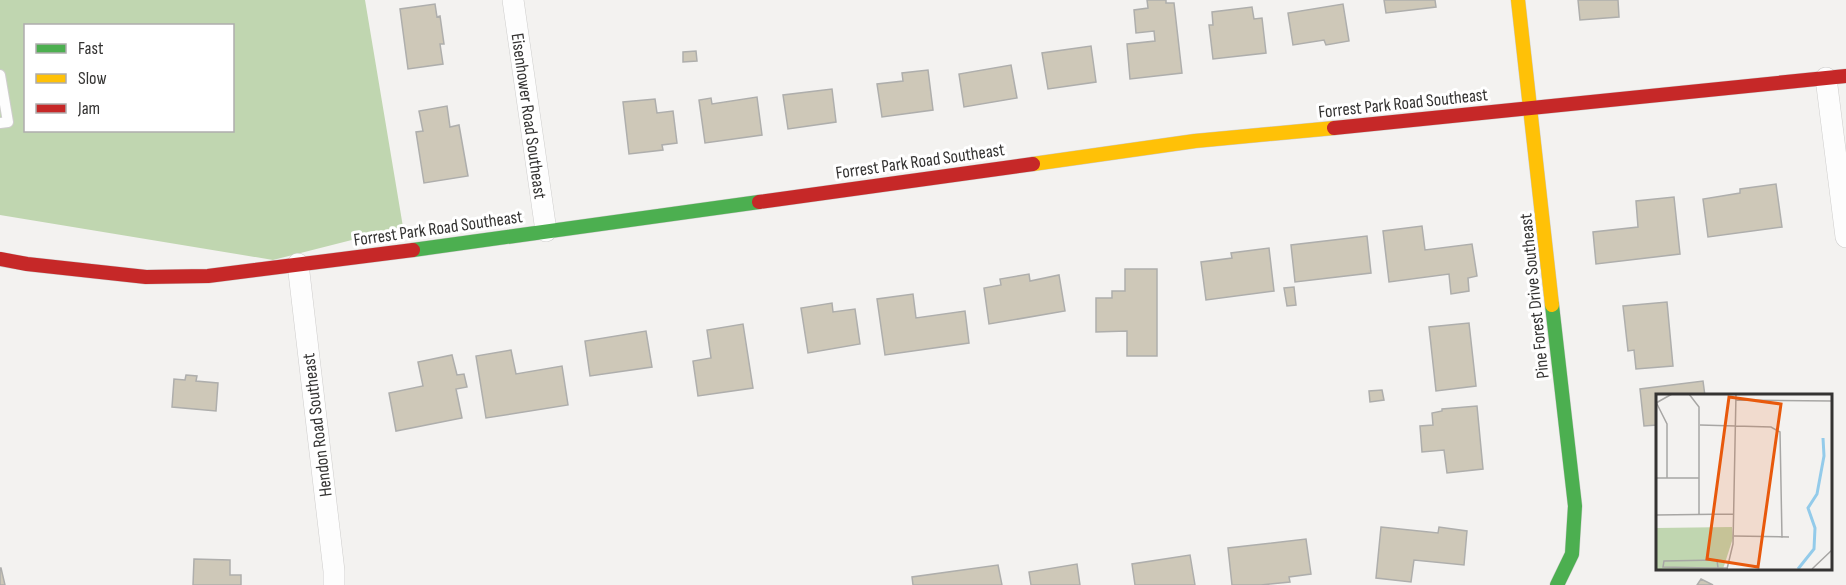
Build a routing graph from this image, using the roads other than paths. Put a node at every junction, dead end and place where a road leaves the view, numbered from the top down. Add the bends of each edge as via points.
1 (513, 0) edge
2 (1518, 0) edge
3 (0, 75) edge
4 (1836, 77) edge
5 (1531, 109) junction
6 (0, 123) edge
7 (546, 231) junction
8 (1846, 237) edge
9 (0, 259) edge
10 (298, 264) junction
11 (334, 585) edge
12 (1557, 585) edge

1 - 7 street, Eisenhower Road Southeast
2 - 5 street, Pine Forest Drive Southeast
3 - 6 lane via 8,122
4 - 5 street, Forrest Park Road Southeast
4 - 8 street
5 - 7 street, Forrest Park Road Southeast via 1195,141
5 - 12 street, Pine Forest Drive Southeast via 1575,506 1572,554
7 - 10 street, Forrest Park Road Southeast
9 - 10 street, Forrest Park Road Southeast via 146,277 208,276
10 - 11 street, Hendon Road Southeast

